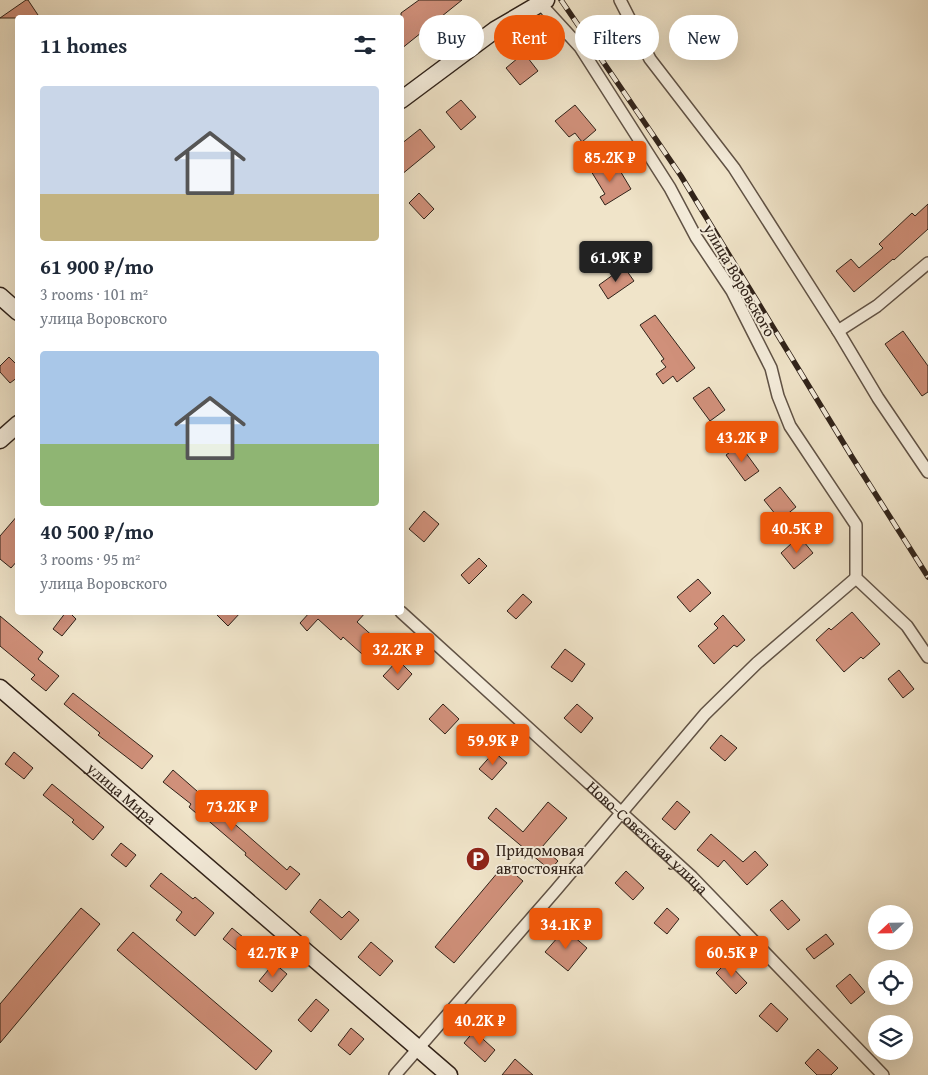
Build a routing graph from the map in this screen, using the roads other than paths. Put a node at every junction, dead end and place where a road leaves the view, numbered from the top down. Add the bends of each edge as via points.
1 (620, 0) edge
2 (540, 1) edge
3 (404, 98) edge
4 (928, 263) edge
5 (0, 296) edge
6 (15, 309) edge
7 (838, 331) junction
8 (15, 427) edge
9 (0, 440) edge
10 (928, 472) edge
11 (856, 578) junction
12 (404, 615) edge
13 (928, 657) edge
14 (0, 688) edge
15 (622, 814) junction
16 (418, 1048) junction
17 (394, 1075) edge
18 (450, 1075) edge
19 (883, 1075) edge

1 - 7 street via 650,59 734,168
2 - 3 street
2 - 11 street, улица Воровского via 580,48 732,291 771,368 790,426 856,525
4 - 7 street via 877,306
5 - 6 street
7 - 10 street
8 - 9 street
11 - 13 street via 907,626
11 - 15 street via 757,663 705,714
12 - 15 street, Ново-Советская улица
14 - 16 street, улица Мира
15 - 16 street
15 - 19 street, Ново-Советская улица via 692,877
16 - 17 street
16 - 18 street, улица Мира

